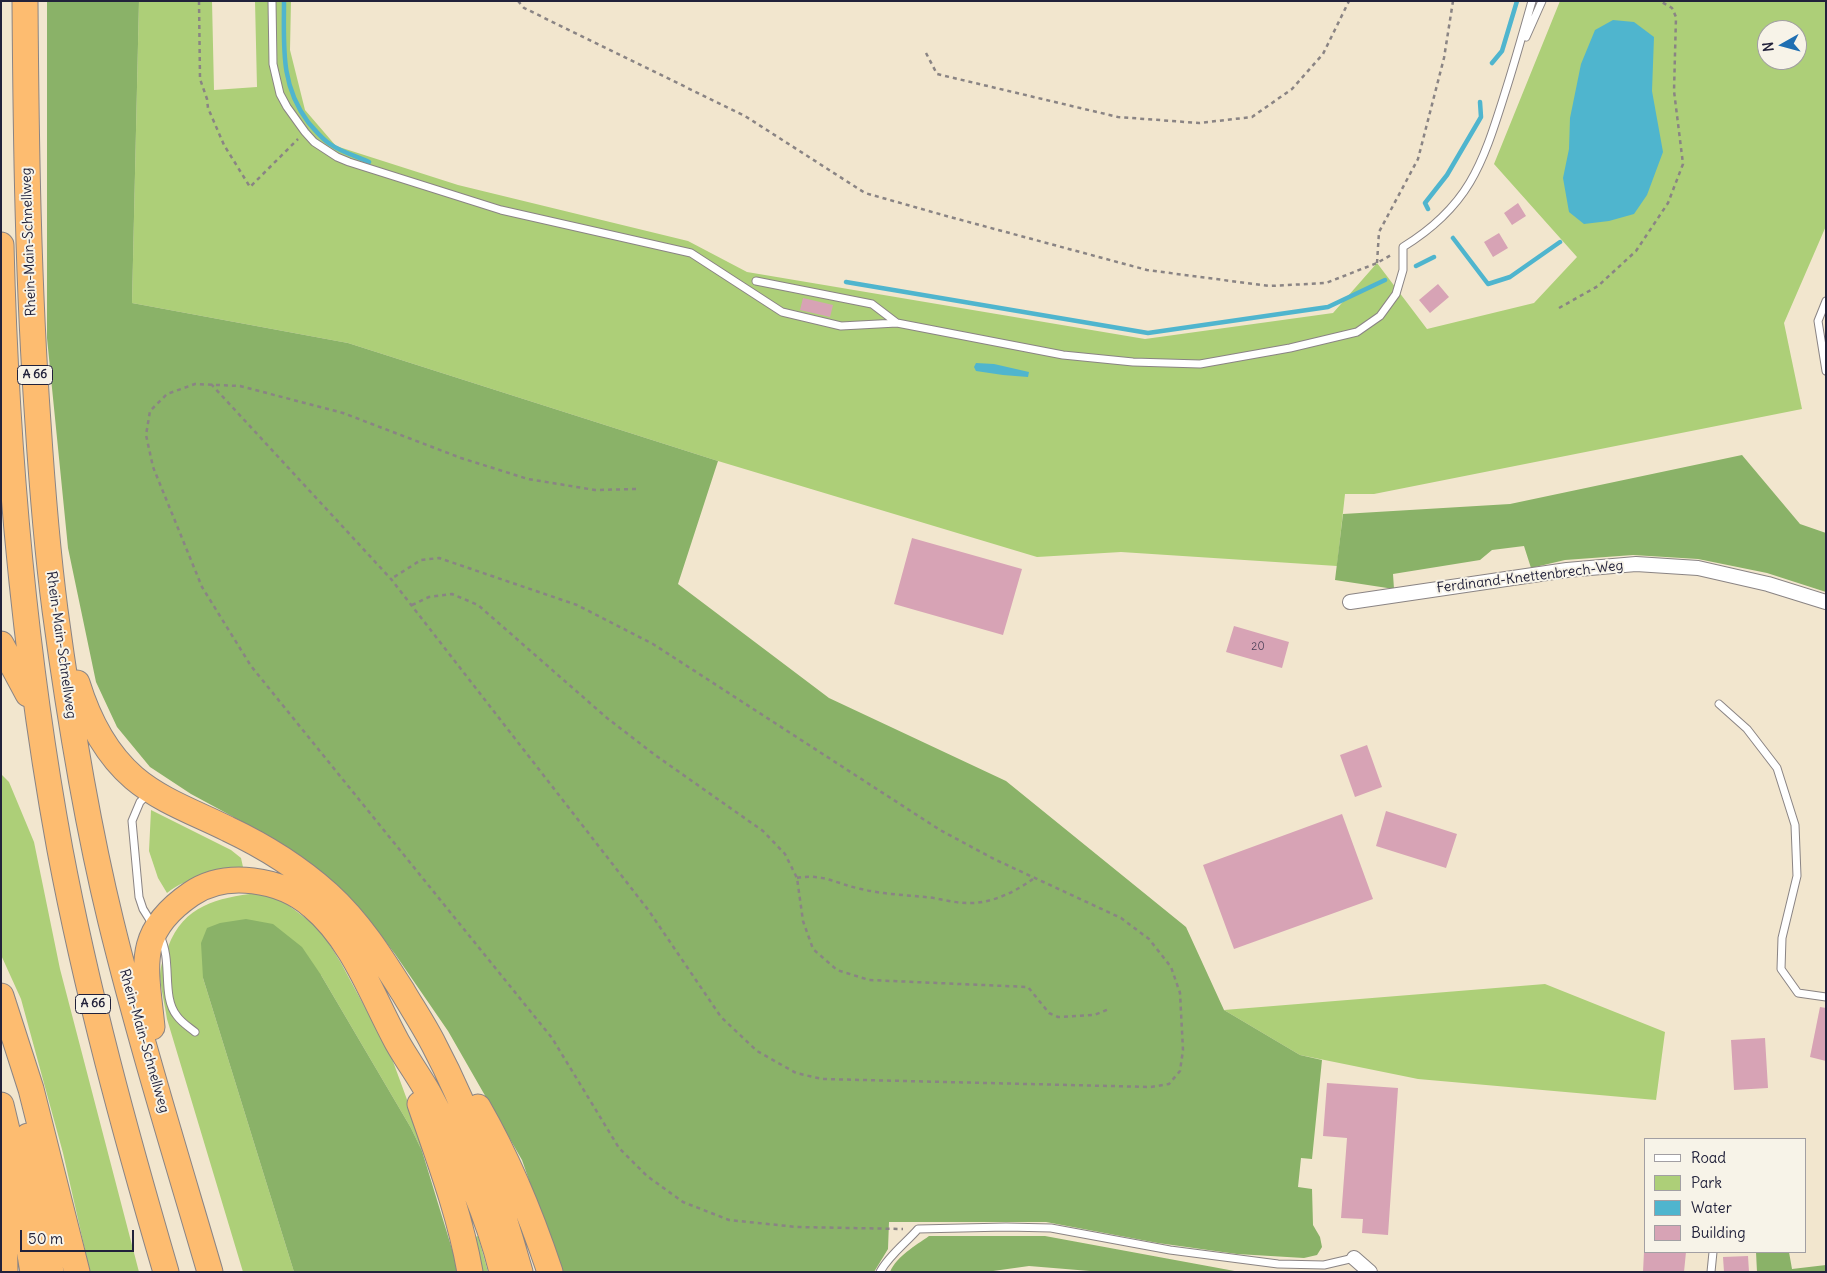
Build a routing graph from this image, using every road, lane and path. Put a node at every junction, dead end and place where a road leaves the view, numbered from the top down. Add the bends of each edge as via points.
1 (25, 1) edge
2 (199, 1) edge
3 (272, 1) edge
4 (518, 1) edge
5 (1349, 1) edge
6 (1452, 1) edge
7 (1532, 1) edge
8 (1542, 1) edge
9 (1660, 1) edge
10 (926, 53) dead end
11 (1516, 58) junction
12 (305, 132) junction
13 (1, 245) edge
14 (1403, 247) junction
15 (1377, 263) junction
16 (756, 281) dead end
17 (1826, 301) edge
18 (1559, 308) dead end
19 (2, 318) edge
20 (897, 323) junction
21 (1826, 371) edge
22 (211, 384) junction
23 (636, 489) dead end
24 (391, 579) junction
25 (1350, 602) dead end
26 (1826, 602) edge
27 (412, 605) junction
28 (54, 607) junction
29 (1, 644) edge
30 (1719, 704) dead end
31 (40, 732) junction
32 (151, 790) junction
33 (797, 878) junction
34 (1035, 878) junction
35 (155, 928) junction
36 (1, 997) edge
37 (1826, 997) edge
38 (1109, 1009) dead end
39 (195, 1032) dead end
40 (429, 1036) junction
41 (398, 1043) junction
42 (150, 1067) junction
43 (1, 1106) edge
44 (918, 1229) junction
45 (1713, 1253) edge
46 (1354, 1258) joint
47 (5, 1272) edge
48 (33, 1272) edge
49 (51, 1272) edge
50 (78, 1272) edge
51 (166, 1272) edge
52 (210, 1272) edge
53 (470, 1272) edge
54 (502, 1272) edge
55 (520, 1272) edge
56 (550, 1272) edge
57 (880, 1272) edge
58 (1370, 1272) edge
59 (1711, 1272) edge

1 - 28 highway, Rhein-Main-Schnellweg / A 66 via 31,315
2 - 12 path via 200,79 224,145 250,187
3 - 12 lane via 276,79 287,107
4 - 15 path via 524,8 745,116 865,193 1147,270 1269,286 1326,283
5 - 10 path via 1323,54 1292,89 1252,117 1199,123 1118,117 937,74
6 - 15 path via 1444,58 1418,159 1379,232
7 - 11 lane
8 - 11 lane
9 - 18 path via 1672,8 1676,17 1674,91 1683,164 1668,203 1636,251 1598,286
11 - 14 lane via 1477,172 1444,216
12 - 20 lane via 325,150 349,162 446,194 501,210 691,252 782,312 841,326
13 - 19 highway, Rhein-Main-Schnellweg / A 66
14 - 15 path
14 - 20 lane via 1403,270 1396,294 1380,316 1357,332 1200,364 1062,355
16 - 20 lane via 872,304
17 - 21 lane via 1818,321
19 - 31 highway, Rhein-Main-Schnellweg / A 66 via 15,520
22 - 23 path via 240,386 343,413 528,480 595,490
22 - 24 path
22 - 44 path via 195,384 167,394 150,411 146,435 153,467 202,587 251,666 552,1038 618,1148 647,1176 683,1202 729,1220 797,1227
24 - 27 path
24 - 34 path via 421,560 439,558 578,605 653,644 940,830
25 - 26 street, Ferdinand-Knettenbrech-Weg via 1567,570 1636,564 1698,568 1768,584
27 - 33 path via 430,597 452,594 478,605 607,718 763,831 785,854
27 - 34 path via 649,911 721,1017 757,1051 796,1073 822,1079 1169,1084 1180,1071 1183,1050 1180,993 1172,966 1149,939 1121,918
28 - 32 highway via 90,719 110,752 134,778
28 - 42 highway, Rhein-Main-Schnellweg / A 66 via 97,858
29 - 31 highway via 27,690
30 - 37 lane via 1747,729 1777,768 1795,826 1797,876 1782,938 1781,969 1798,993
31 - 51 highway, Rhein-Main-Schnellweg / A 66 via 86,974 120,1114
32 - 35 lane via 140,802 132,821 139,897
32 - 40 highway via 246,838 327,893 366,936
33 - 34 path via 818,876 878,893 967,903 988,901 1022,888
33 - 38 path via 803,921 813,949 837,970 869,980 1028,987 1049,1013 1058,1017 1094,1015
35 - 39 lane via 165,951 170,1002 176,1015
35 - 41 highway via 185,898 218,883 244,881 288,890 312,906 346,945
35 - 42 highway via 146,971 153,1044
36 - 49 highway via 22,1096
36 - 50 highway via 31,1089
40 - 55 highway via 452,1081 484,1159
40 - 56 highway via 488,1123 527,1206
41 - 53 highway via 456,1214
41 - 54 highway via 428,1093 462,1161
42 - 52 highway, Rhein-Main-Schnellweg / A 66
43 - 47 highway
43 - 48 highway via 13,1155
44 - 46 lane via 1051,1228 1170,1250 1278,1264 1324,1265
44 - 57 lane
45 - 59 lane
46 - 58 street

